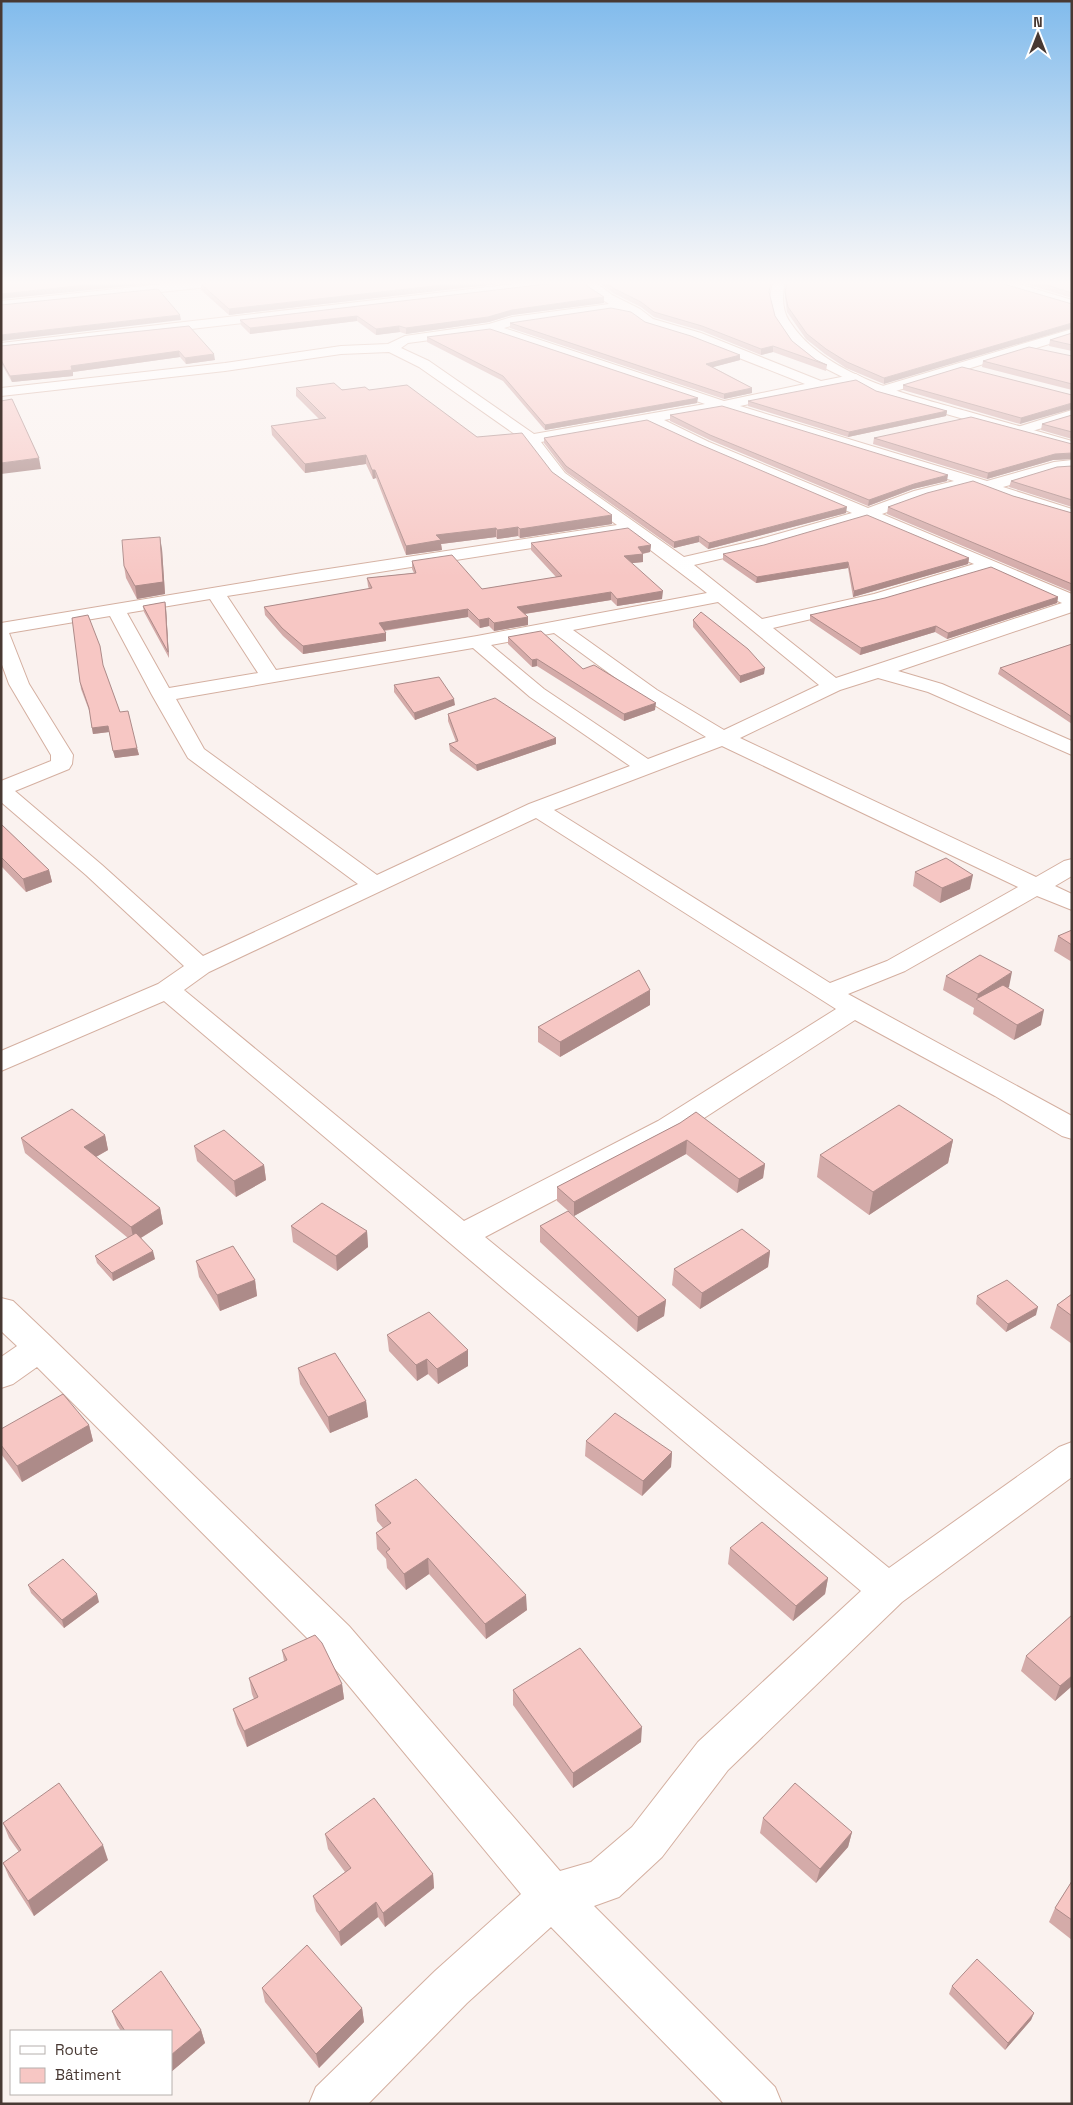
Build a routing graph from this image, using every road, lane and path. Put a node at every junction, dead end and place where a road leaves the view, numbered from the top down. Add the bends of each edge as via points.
1 (106, 380) edge
2 (447, 380) edge
3 (648, 380) edge
4 (807, 380) edge
5 (847, 380) edge
6 (860, 380) edge
7 (915, 380) edge
8 (822, 386) junction
9 (881, 391) junction
10 (1, 392) edge
11 (723, 405) junction
12 (1072, 414) edge
13 (970, 417) junction
14 (649, 418) junction
15 (944, 424) edge
16 (1019, 431) junction
17 (881, 437) edge
18 (531, 439) junction
19 (845, 444) junction
20 (1072, 446) edge
21 (1072, 465) edge
22 (979, 484) junction
23 (869, 513) junction
24 (1072, 514) edge
25 (629, 528) junction
26 (681, 564) junction
27 (991, 564) junction
28 (216, 594) junction
29 (721, 596) junction
30 (1072, 601) edge
31 (1072, 606) edge
32 (115, 609) junction
33 (556, 626) junction
34 (757, 626) junction
35 (1, 629) edge
36 (1, 635) edge
37 (477, 642) junction
38 (877, 671) junction
39 (270, 676) junction
40 (833, 686) junction
41 (10, 687) edge
42 (162, 695) junction
43 (723, 738) junction
44 (1072, 750) edge
45 (646, 767) junction
46 (537, 809) junction
47 (1072, 866) edge
48 (374, 884) junction
49 (1039, 886) junction
50 (1072, 903) edge
51 (200, 968) junction
52 (167, 990) junction
53 (828, 993) junction
54 (854, 1009) junction
55 (1, 1062) edge
56 (1072, 1129) edge
57 (461, 1236) junction
58 (1, 1310) edge
59 (40, 1347) junction
60 (1, 1374) edge
61 (1072, 1457) edge
62 (888, 1590) junction
63 (552, 1896) junction
64 (333, 2104) edge
65 (758, 2104) edge

1 - 10 street
2 - 18 street
3 - 11 street
4 - 8 street
5 - 8 street
6 - 9 street
7 - 9 street
8 - 11 street
9 - 13 street
11 - 14 street
11 - 19 street
12 - 16 street
13 - 15 street
13 - 16 street
14 - 18 street
14 - 23 street via 704,445
16 - 20 street
17 - 19 street
18 - 25 street via 559,476
19 - 22 street
21 - 22 street
22 - 23 street via 920,494
22 - 24 street
23 - 26 street
23 - 27 street
25 - 26 street
25 - 28 street
26 - 29 street
27 - 30 street
27 - 34 street via 878,598
28 - 32 street
28 - 39 street
29 - 33 street
29 - 34 street
31 - 38 street
32 - 35 street
32 - 42 street
33 - 37 street
33 - 43 street via 650,694
34 - 40 street
36 - 41 street
37 - 39 street
37 - 45 street via 509,672
38 - 40 street
38 - 44 street via 935,688
39 - 42 street
40 - 43 street
41 - 51 street via 62,755 61,764 1,790
42 - 48 street via 196,752
43 - 45 street
43 - 49 street
45 - 46 street
46 - 48 street
46 - 53 street
47 - 49 street
48 - 51 street
49 - 50 street
49 - 53 street via 896,966
51 - 52 street
52 - 55 street
52 - 57 street
53 - 54 street
54 - 56 street
54 - 57 street via 668,1128
57 - 62 street
58 - 59 street
59 - 60 street
59 - 63 street via 335,1639
61 - 62 street
62 - 63 street via 713,1756 647,1842 603,1881
63 - 64 street via 451,1987
63 - 65 street

